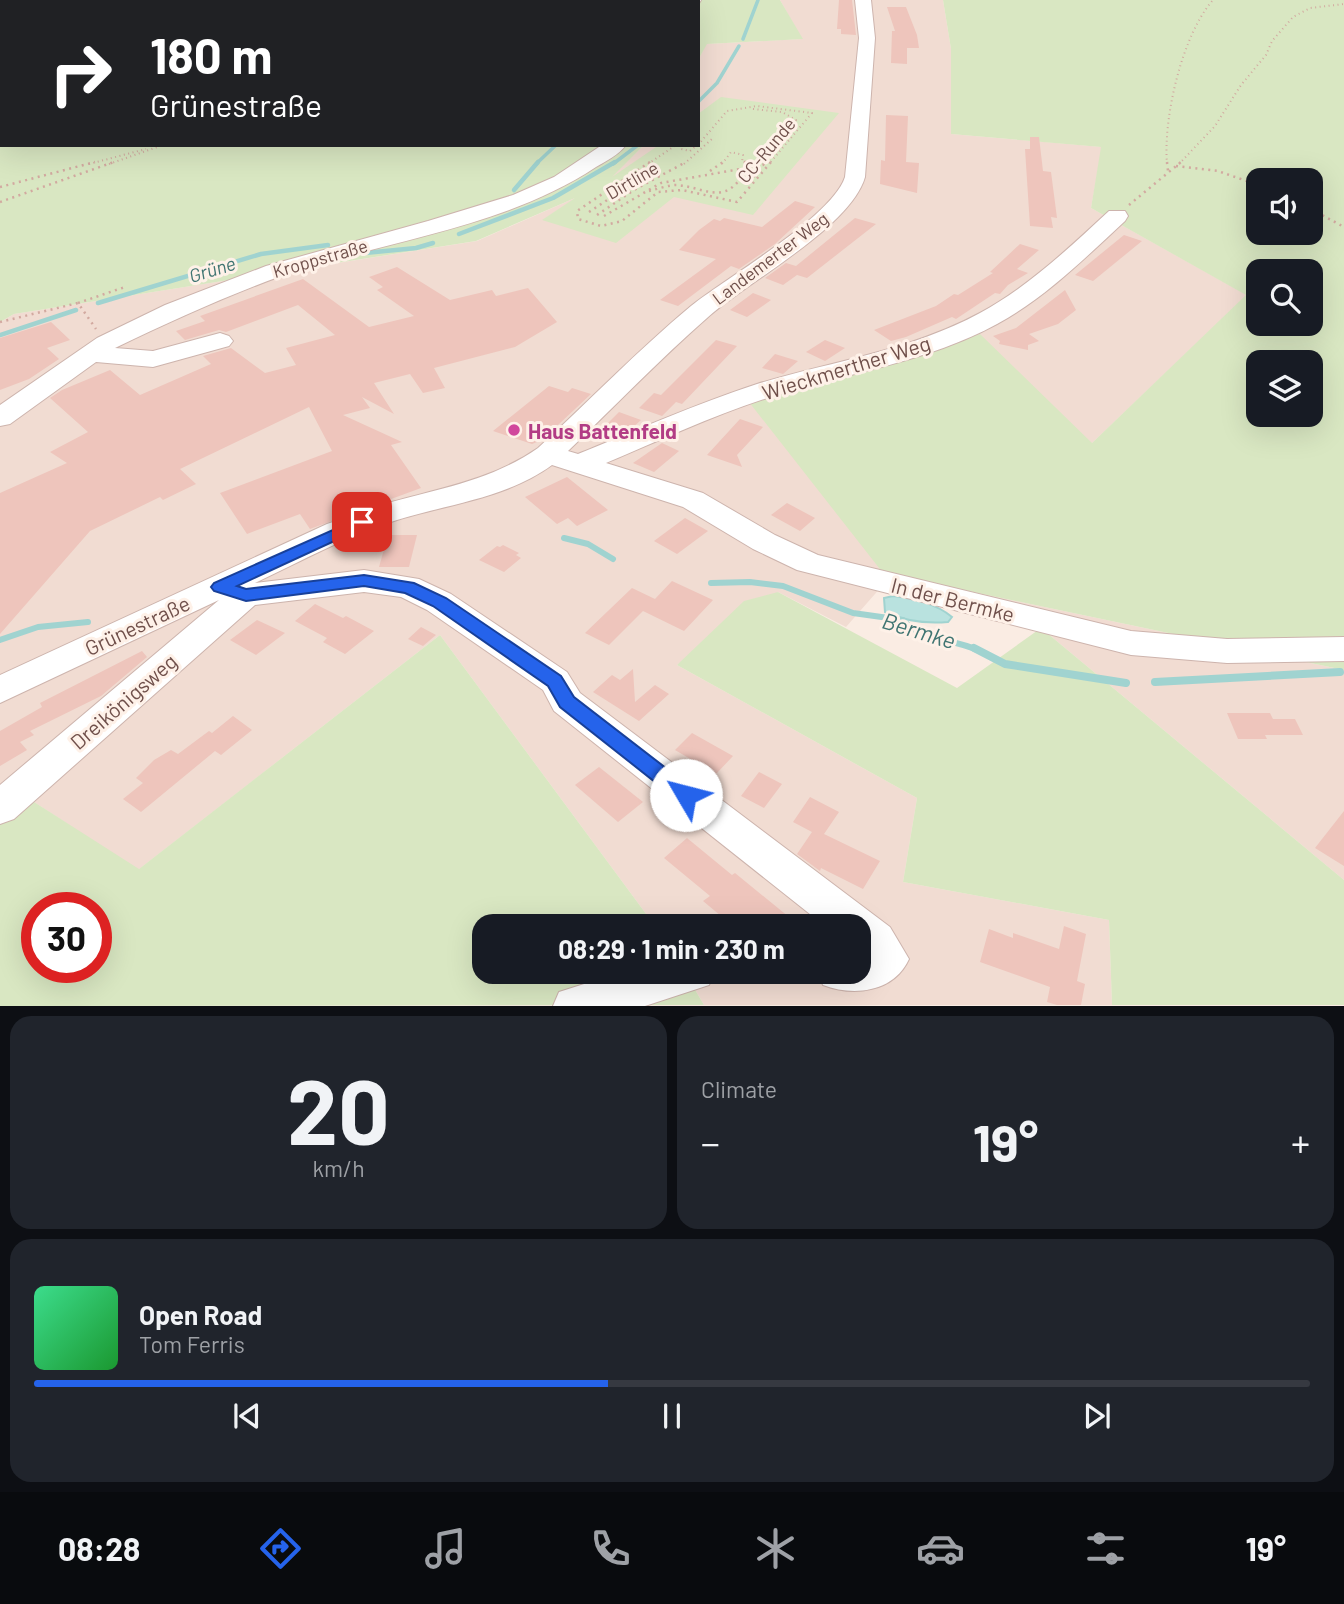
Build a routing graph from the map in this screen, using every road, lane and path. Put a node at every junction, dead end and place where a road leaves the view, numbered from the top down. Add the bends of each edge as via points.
1 (863, 0) edge
2 (1213, 0) edge
3 (1344, 4) edge
4 (753, 110) dead end
5 (712, 139) dead end
6 (700, 143) edge
7 (154, 147) edge
8 (156, 147) edge
9 (613, 147) edge
10 (673, 147) edge
11 (682, 147) edge
12 (695, 147) edge
13 (768, 159) junction
14 (763, 165) junction
15 (1176, 166) junction
16 (679, 168) junction
17 (1168, 171) junction
18 (707, 173) junction
19 (1246, 180) edge
20 (0, 187) edge
21 (643, 192) junction
22 (0, 202) edge
23 (589, 212) dead end
24 (597, 215) dead end
25 (604, 216) dead end
26 (1117, 216) joint
27 (1323, 216) edge
28 (1344, 227) edge
29 (125, 287) dead end
30 (78, 303) junction
31 (0, 322) edge
32 (220, 341) dead end
33 (98, 348) junction
34 (0, 418) edge
35 (548, 454) junction
36 (582, 463) junction
37 (233, 591) junction
38 (1344, 649) edge
39 (0, 690) edge
40 (0, 808) edge
41 (841, 914) edge
42 (871, 937) edge
43 (871, 969) edge
44 (650, 984) edge
45 (575, 1006) edge

1 - 35 street, Landemerter Weg via 867,38 851,190 783,251 699,311
2 - 17 path via 1202,11 1177,81 1165,158
3 - 15 path via 1310,8 1293,17 1215,125
4 - 13 path via 782,112 796,121
5 - 16 path, Dirtline
6 - 10 path, CC-Runde via 727,111 757,106 812,113 737,202 682,190 658,192 622,221 601,226 579,219 577,211
7 - 20 path
8 - 22 path
9 - 33 street, Kroppstraße via 561,181 520,199 222,289
11 - 12 path, CC-Runde via 690,151
13 - 14 path
13 - 18 path via 742,162 743,155 732,152
14 - 18 path
14 - 21 path via 755,176 740,179 732,190 720,194 674,185
15 - 17 path
15 - 19 path via 1203,167
16 - 23 path, Dirtline via 627,187
16 - 24 path, Dirtline
17 - 26 path
18 - 21 path via 661,183
21 - 25 path
26 - 36 street, Wieckmerther Weg via 1052,276 969,329 765,391
27 - 28 path
29 - 30 path
30 - 31 path
30 - 33 path
32 - 33 street via 153,359
33 - 34 street, Kroppstraße
35 - 36 street
35 - 37 street, Grünestraße via 513,477 338,531
36 - 38 street, In der Bermke via 693,500 808,564 1131,643 1227,651
37 - 39 street, Grünestraße
37 - 40 street, Dreikönigsweg
37 - 41 street via 364,581 408,587 439,602 555,681 567,702
42 - 43 street via 888,959
44 - 45 street

